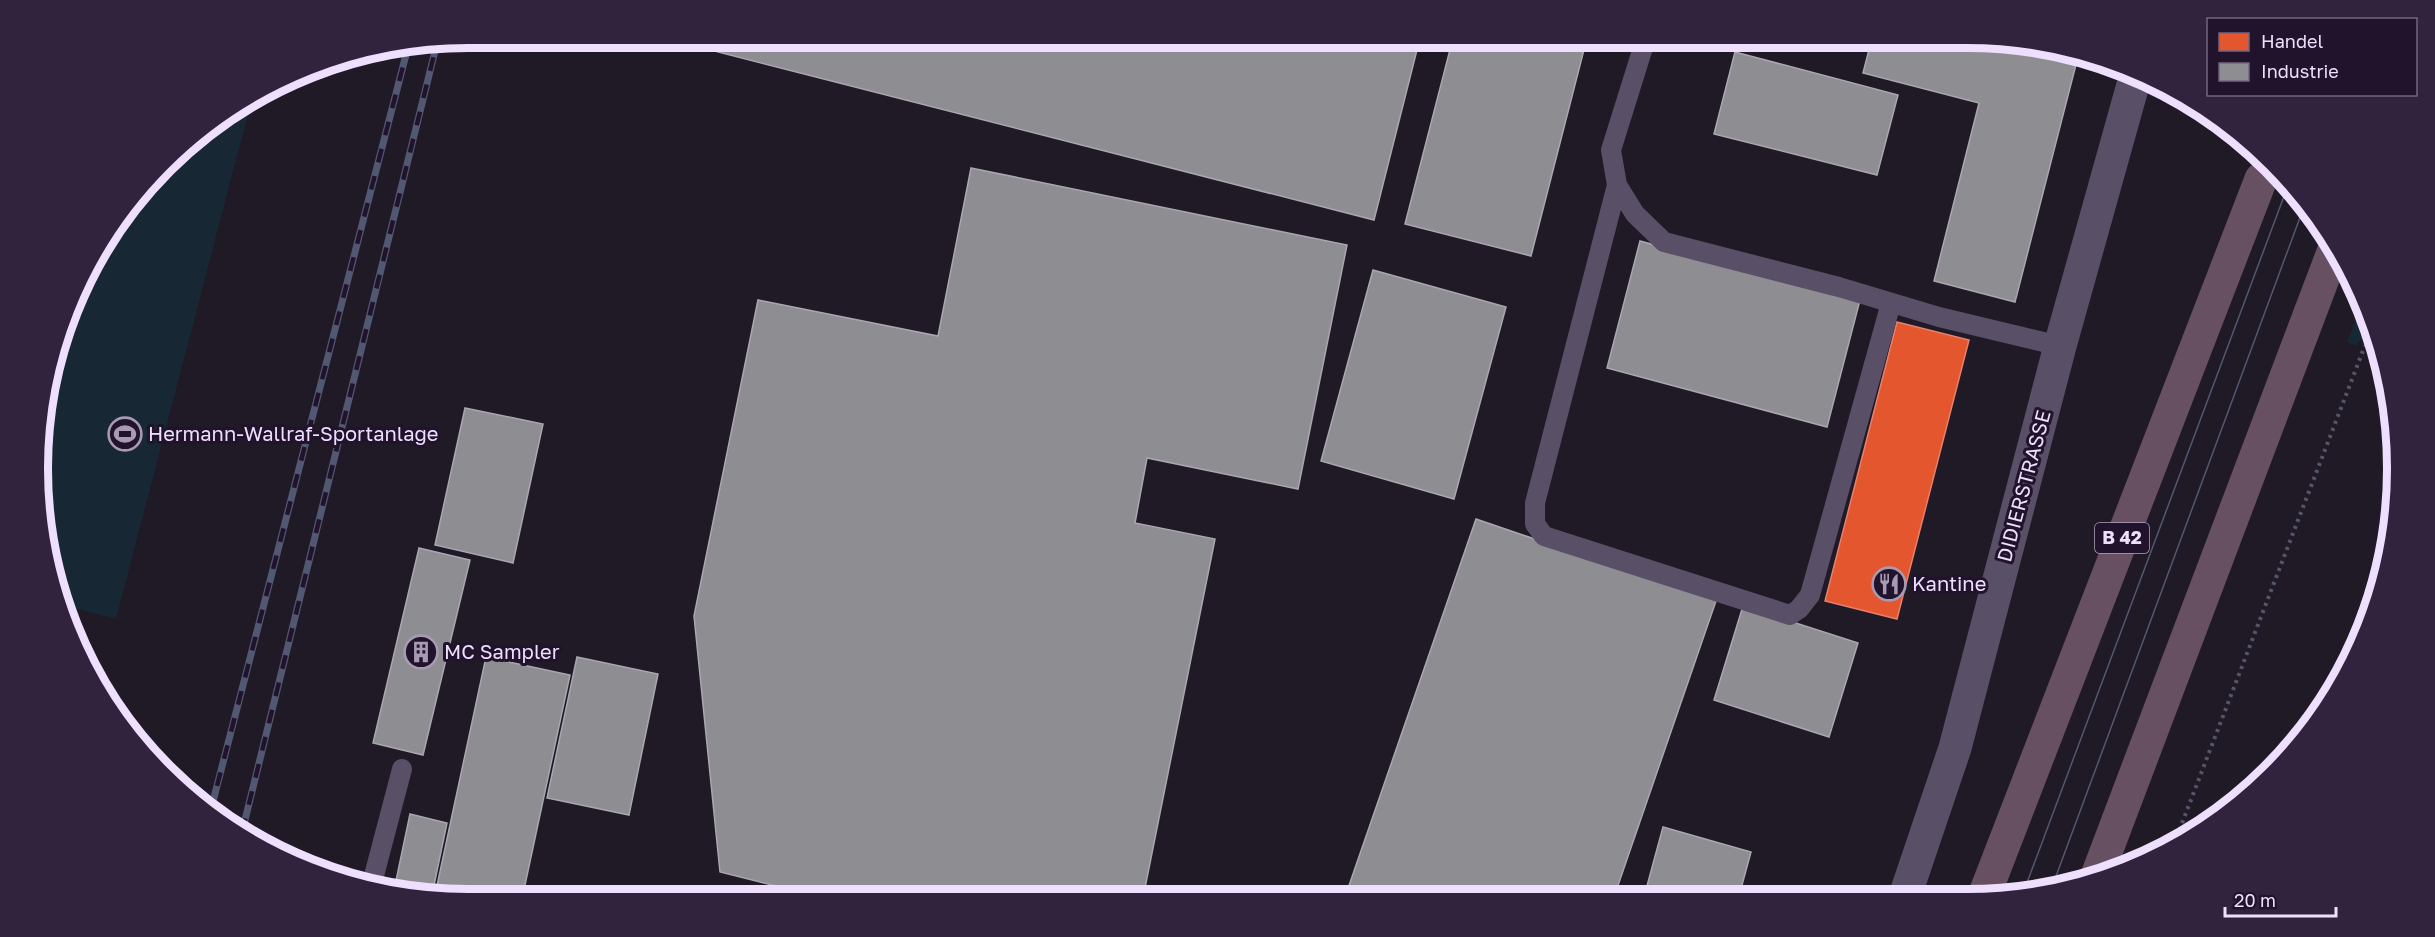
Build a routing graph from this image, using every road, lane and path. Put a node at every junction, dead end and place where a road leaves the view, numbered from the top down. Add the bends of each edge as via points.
1 (1643, 48) edge
2 (2134, 83) edge
3 (2261, 179) dead end
4 (1617, 185) junction
5 (2331, 258) edge
6 (1891, 303) junction
7 (2368, 342) edge
8 (2060, 346) junction
9 (402, 769) dead end
10 (2179, 832) edge
11 (2100, 868) edge
12 (373, 878) edge
13 (1987, 888) edge
14 (1907, 889) edge

1 - 4 lane via 1611,150
2 - 8 street, DIDIERSTRASSE
3 - 13 highway, B 42
4 - 6 lane via 1635,214 1664,242
4 - 6 lane via 1535,503 1535,524 1544,536 1790,615 1799,609 1810,595
5 - 11 highway
6 - 8 lane
7 - 10 path
8 - 14 street, DIDIERSTRASSE via 1954,748
9 - 12 lane

